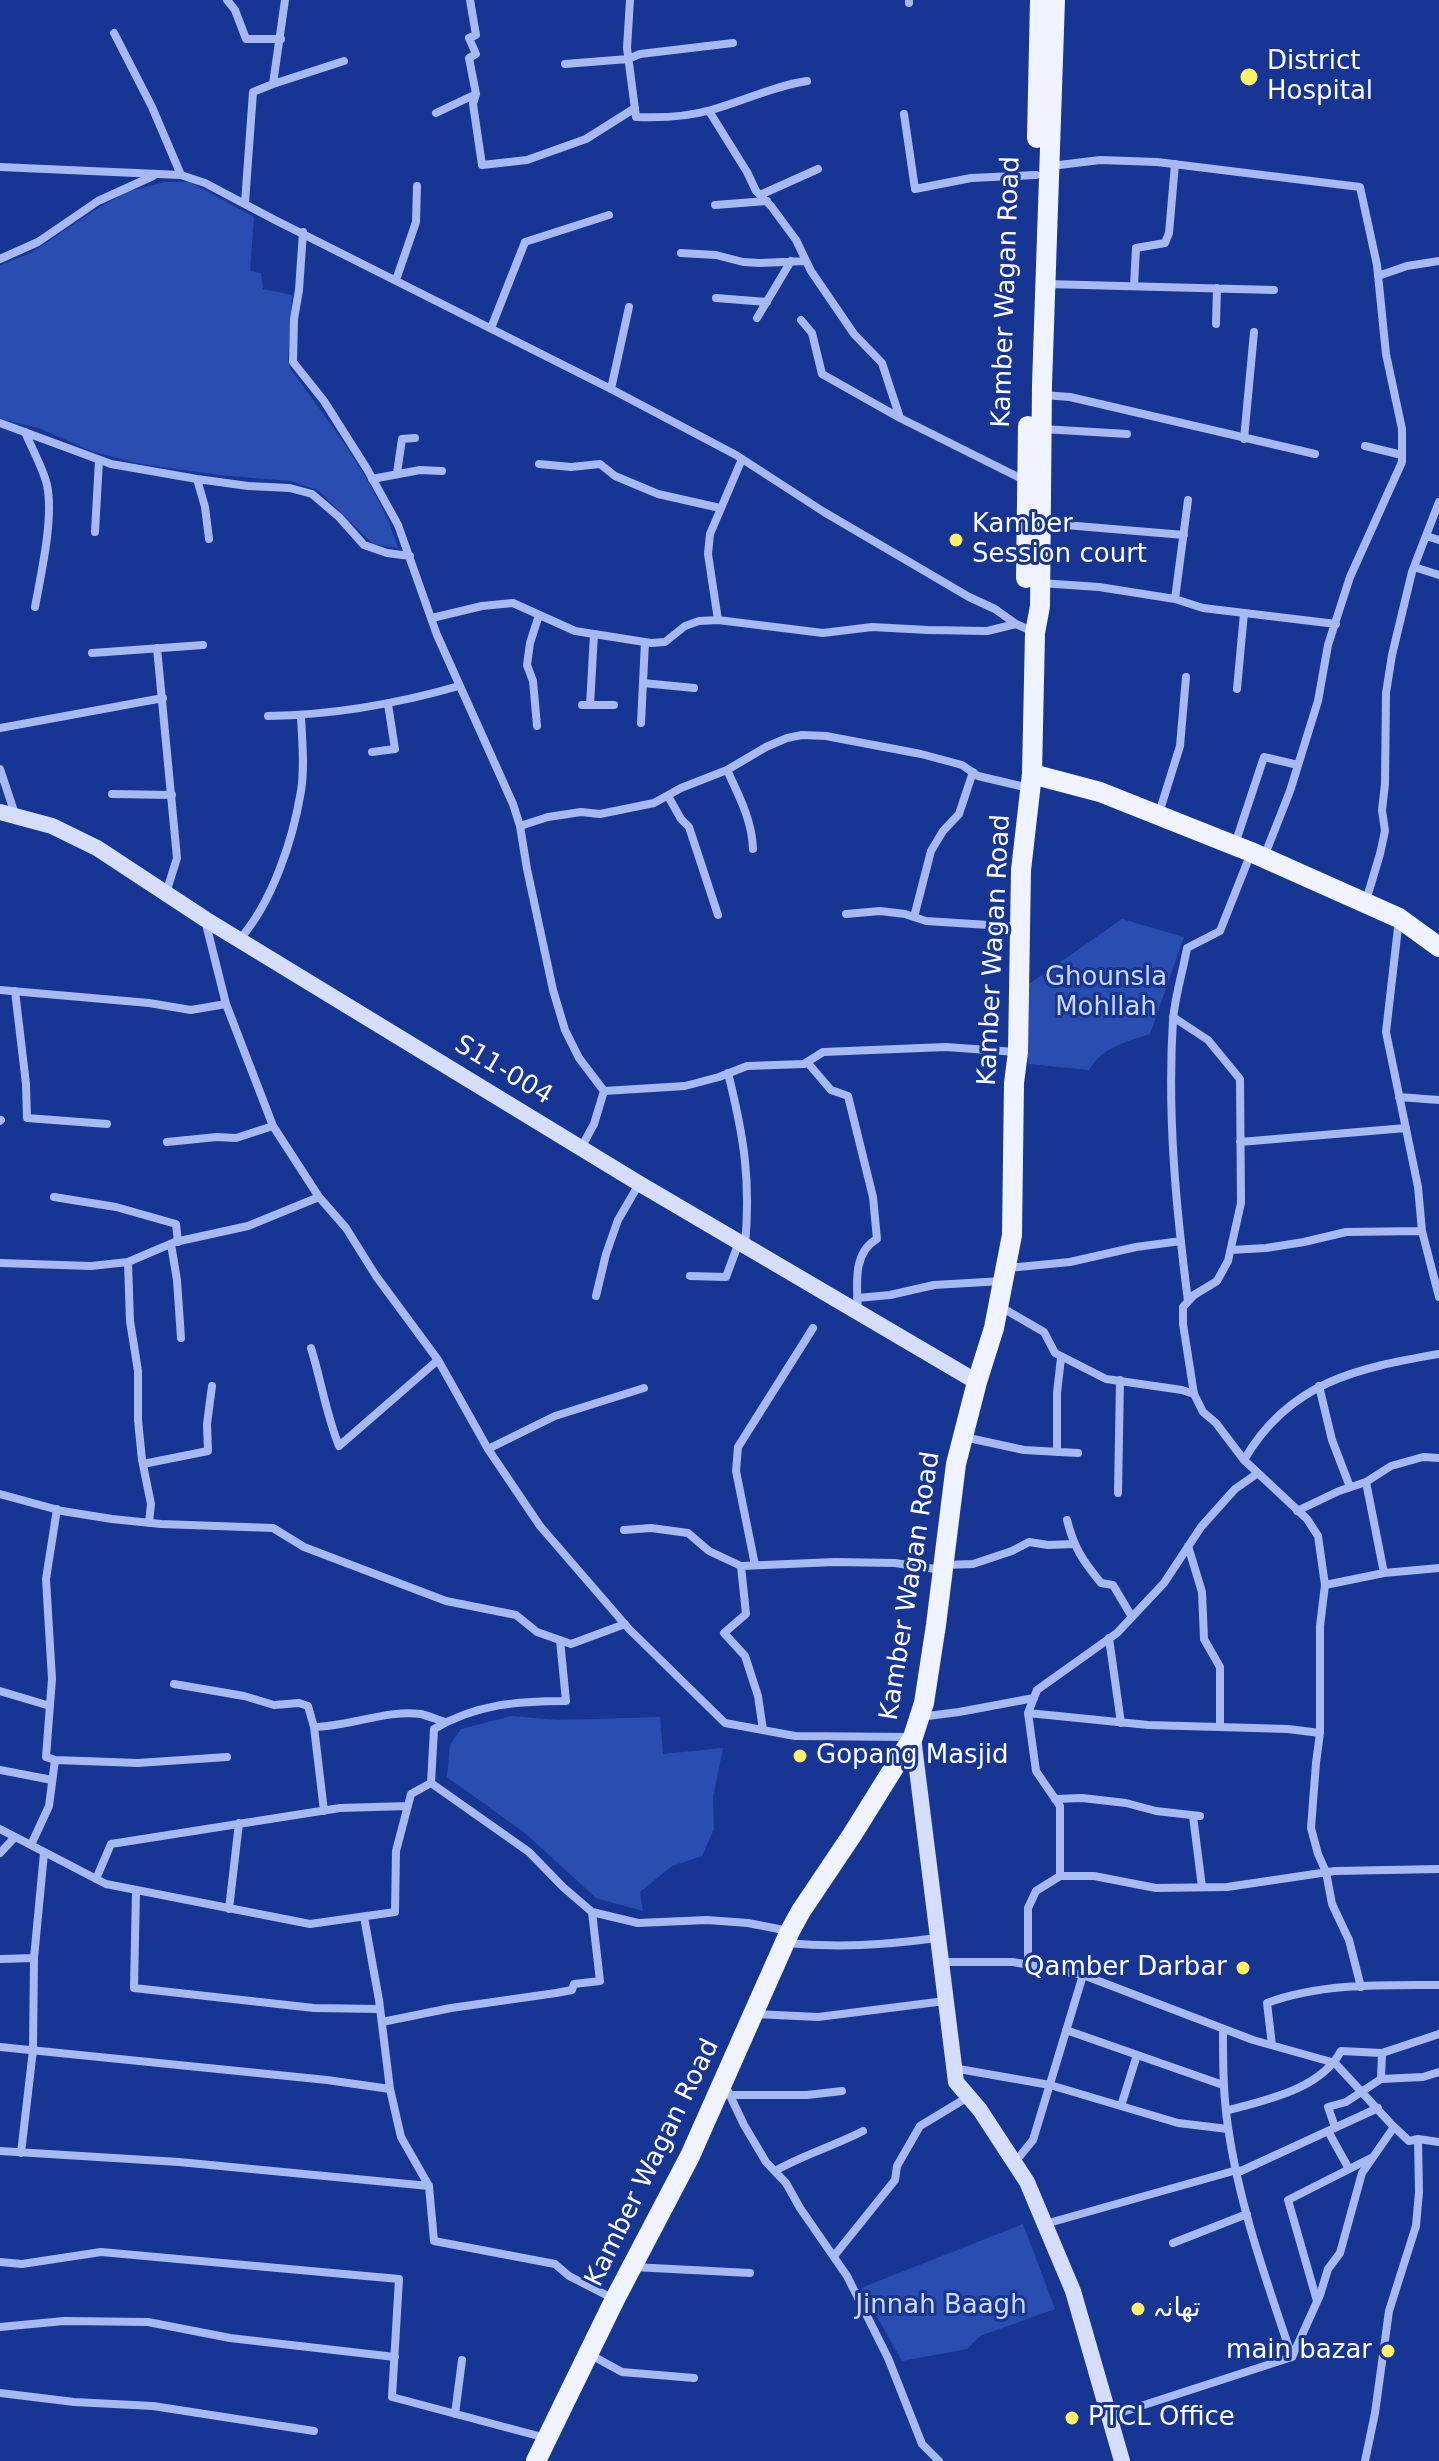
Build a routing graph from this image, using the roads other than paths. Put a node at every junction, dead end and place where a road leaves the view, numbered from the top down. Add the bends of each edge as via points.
1 (227, 0) edge
2 (285, 0) edge
3 (470, 0) edge
4 (630, 0) edge
5 (1040, 0) edge
6 (1055, 0) edge
7 (114, 33) dead end
8 (281, 39) junction
9 (733, 43) dead end
10 (628, 59) junction
11 (344, 61) dead end
12 (565, 64) dead end
13 (807, 81) dead end
14 (273, 84) junction
15 (476, 94) junction
16 (635, 108) junction
17 (709, 111) junction
18 (436, 113) dead end
19 (904, 114) dead end
20 (1175, 164) junction
21 (0, 167) edge
22 (818, 169) dead end
23 (1043, 170) junction
24 (155, 175) junction
25 (181, 175) junction
26 (417, 186) dead end
27 (763, 198) junction
28 (245, 203) junction
29 (715, 205) dead end
30 (609, 215) dead end
31 (303, 232) junction
32 (681, 253) dead end
33 (0, 259) edge
34 (791, 261) junction
35 (806, 261) junction
36 (1439, 261) edge
37 (1378, 276) junction
38 (396, 280) junction
39 (1045, 284) junction
40 (1134, 286) junction
41 (1217, 288) junction
42 (1274, 290) dead end
43 (716, 298) dead end
44 (767, 302) junction
45 (629, 307) dead end
46 (757, 318) dead end
47 (801, 320) dead end
48 (1216, 324) dead end
49 (491, 328) junction
50 (1254, 332) dead end
51 (611, 389) junction
52 (1042, 395) junction
53 (900, 418) junction
54 (0, 423) edge
55 (1042, 429) junction
56 (25, 432) junction
57 (1127, 434) dead end
58 (415, 438) dead end
59 (1244, 439) junction
60 (1365, 446) dead end
61 (1315, 454) dead end
62 (1402, 455) junction
63 (742, 459) junction
64 (99, 460) junction
65 (539, 464) dead end
66 (442, 471) dead end
67 (397, 473) junction
68 (197, 479) junction
69 (372, 479) junction
70 (1026, 481) junction
71 (1188, 500) dead end
72 (1439, 502) edge
73 (720, 508) junction
74 (1040, 523) junction
75 (95, 532) dead end
76 (1184, 535) junction
77 (1426, 536) junction
78 (209, 539) dead end
79 (1439, 540) edge
80 (410, 556) junction
81 (1414, 567) junction
82 (1439, 575) edge
83 (1039, 583) junction
84 (1175, 599) junction
85 (35, 607) dead end
86 (1244, 613) junction
87 (539, 615) junction
88 (432, 618) junction
89 (718, 620) junction
90 (1016, 624) junction
91 (1336, 624) junction
92 (1035, 633) junction
93 (594, 634) junction
94 (645, 642) junction
95 (203, 645) dead end
96 (157, 648) junction
97 (92, 653) dead end
98 (1186, 677) dead end
99 (643, 683) junction
100 (459, 686) junction
101 (694, 688) dead end
102 (1237, 689) dead end
103 (163, 698) junction
104 (388, 704) junction
105 (614, 705) dead end
106 (268, 716) dead end
107 (301, 716) junction
108 (641, 723) dead end
109 (537, 726) dead end
110 (0, 728) edge
111 (372, 752) dead end
112 (1298, 765) junction
113 (0, 769) edge
114 (727, 770) junction
115 (973, 772) junction
116 (1031, 781) junction
117 (112, 794) dead end
118 (172, 795) junction
119 (668, 796) junction
120 (8, 815) edge
121 (1159, 815) junction
122 (520, 826) junction
123 (753, 849) dead end
124 (1250, 851) junction
125 (166, 893) junction
126 (1365, 904) junction
127 (846, 914) dead end
128 (718, 915) dead end
129 (914, 917) junction
130 (1399, 918) junction
131 (205, 919) junction
132 (1020, 927) junction
133 (239, 940) junction
134 (1439, 947) edge
135 (0, 990) edge
136 (15, 991) junction
137 (226, 1004) junction
138 (1173, 1017) junction
139 (1018, 1052) junction
140 (807, 1062) junction
141 (728, 1073) junction
142 (604, 1091) junction
143 (1399, 1097) junction
144 (1439, 1100) edge
145 (107, 1124) dead end
146 (273, 1126) junction
147 (1406, 1128) junction
148 (167, 1142) dead end
149 (1240, 1142) junction
150 (581, 1148) junction
151 (640, 1184) junction
152 (54, 1197) dead end
153 (319, 1197) junction
154 (1422, 1231) junction
155 (1181, 1241) junction
156 (175, 1243) junction
157 (742, 1244) junction
158 (1231, 1250) junction
159 (128, 1262) junction
160 (0, 1263) edge
161 (1004, 1275) junction
162 (690, 1276) dead end
163 (596, 1296) dead end
164 (1439, 1297) edge
165 (1188, 1301) junction
166 (857, 1305) junction
167 (998, 1305) junction
168 (813, 1328) dead end
169 (181, 1338) dead end
170 (311, 1348) dead end
171 (1439, 1354) edge
172 (1061, 1358) junction
173 (438, 1360) junction
174 (1120, 1380) junction
175 (977, 1382) junction
176 (212, 1386) dead end
177 (1319, 1386) junction
178 (644, 1388) dead end
179 (1194, 1394) junction
180 (963, 1437) junction
181 (488, 1449) junction
182 (1057, 1452) junction
183 (1078, 1453) dead end
184 (1439, 1458) edge
185 (1244, 1460) junction
186 (143, 1464) junction
187 (1258, 1473) junction
188 (1366, 1482) junction
189 (1350, 1487) junction
190 (1118, 1493) dead end
191 (0, 1494) edge
192 (57, 1509) junction
193 (1297, 1511) junction
194 (1067, 1520) dead end
195 (149, 1523) junction
196 (624, 1530) dead end
197 (1073, 1544) junction
198 (1188, 1546) junction
199 (755, 1565) junction
200 (741, 1566) junction
201 (943, 1567) junction
202 (1439, 1568) edge
203 (1384, 1573) junction
204 (1325, 1585) junction
205 (1132, 1617) junction
206 (625, 1624) junction
207 (1109, 1638) junction
208 (560, 1640) junction
209 (174, 1684) dead end
210 (0, 1691) edge
211 (1034, 1698) junction
212 (50, 1706) junction
213 (1028, 1713) junction
214 (920, 1717) junction
215 (445, 1722) junction
216 (1121, 1723) junction
217 (314, 1727) junction
218 (1220, 1727) junction
219 (763, 1730) junction
220 (1320, 1733) junction
221 (913, 1737) junction
222 (227, 1757) dead end
223 (55, 1760) junction
224 (0, 1770) edge
225 (52, 1780) junction
226 (431, 1783) junction
227 (1055, 1799) junction
228 (408, 1806) junction
229 (324, 1811) junction
230 (239, 1823) junction
231 (0, 1829) edge
232 (15, 1837) junction
233 (31, 1845) junction
234 (0, 1853) edge
235 (44, 1853) junction
236 (1438, 1871) edge
237 (1326, 1872) junction
238 (1060, 1876) junction
239 (96, 1879) junction
240 (1202, 1887) junction
241 (136, 1890) junction
242 (229, 1909) junction
243 (592, 1912) junction
244 (364, 1917) junction
245 (787, 1937) junction
246 (937, 1938) junction
247 (34, 1958) junction
248 (0, 1959) edge
249 (941, 1962) junction
250 (1028, 1965) junction
251 (1083, 1975) junction
252 (1439, 1985) edge
253 (1361, 1987) junction
254 (945, 2001) junction
255 (380, 2009) junction
256 (753, 2014) junction
257 (382, 2022) junction
258 (1223, 2029) junction
259 (1066, 2030) junction
260 (1439, 2034) edge
261 (1272, 2045) junction
262 (0, 2047) edge
263 (33, 2050) junction
264 (1382, 2053) junction
265 (1137, 2055) junction
266 (1335, 2063) junction
267 (953, 2068) junction
268 (1439, 2072) edge
269 (1381, 2079) junction
270 (1050, 2085) junction
271 (1223, 2085) junction
272 (390, 2089) junction
273 (726, 2089) junction
274 (842, 2091) dead end
275 (1363, 2092) junction
276 (969, 2097) junction
277 (1121, 2106) junction
278 (1378, 2108) junction
279 (1226, 2111) junction
280 (1394, 2127) junction
281 (1228, 2129) junction
282 (1332, 2129) junction
283 (863, 2131) dead end
284 (1418, 2139) junction
285 (1439, 2142) edge
286 (0, 2151) edge
287 (21, 2153) junction
288 (1374, 2157) junction
289 (1014, 2163) junction
290 (1349, 2169) junction
291 (1237, 2170) junction
292 (775, 2171) junction
293 (429, 2186) junction
294 (1247, 2214) junction
295 (1045, 2225) junction
296 (1173, 2243) dead end
297 (834, 2256) junction
298 (0, 2262) edge
299 (632, 2267) junction
300 (750, 2273) dead end
301 (615, 2299) junction
302 (1317, 2302) junction
303 (0, 2327) edge
304 (588, 2354) junction
305 (395, 2357) junction
306 (1292, 2357) junction
307 (462, 2360) dead end
308 (694, 2378) dead end
309 (0, 2393) edge
310 (455, 2414) junction
311 (1110, 2416) junction
312 (314, 2431) dead end
313 (547, 2438) junction
314 (536, 2461) edge
315 (939, 2461) edge
316 (1122, 2461) edge
317 (1365, 2461) edge

1 - 8 street via 246,39
2 - 8 street
3 - 15 street via 476,35 469,38 476,54 469,58
4 - 10 street
5 - 23 main road, Kamber Wagan Road
6 - 23 main road, Kamber Wagan Road
7 - 25 street
8 - 14 street
9 - 10 street
10 - 12 street
10 - 16 street
11 - 14 street
13 - 17 street via 779,85
14 - 28 street via 253,92
15 - 16 street via 482,165 527,160 586,139
15 - 18 street
16 - 17 street via 636,117
17 - 27 street
19 - 23 street via 915,189
20 - 23 street via 1100,160
20 - 37 street via 1360,187
20 - 40 street via 1169,233 1165,243 1136,248
21 - 24 street
22 - 27 street
23 - 39 main road, Kamber Wagan Road
23 - 70 main road, Kamber Wagan Road
24 - 25 street
24 - 33 street via 98,201 38,242
25 - 28 street
26 - 38 street via 416,222
27 - 29 street
27 - 35 street
28 - 31 street
30 - 49 street via 525,242
31 - 38 street
31 - 69 street via 293,362
32 - 34 street via 743,262
34 - 35 street
34 - 44 street
35 - 53 street via 854,334 882,363
36 - 37 street
37 - 62 street
38 - 49 street
39 - 40 street
39 - 52 main road, Kamber Wagan Road
40 - 41 street
41 - 42 street
41 - 48 street
43 - 44 street
44 - 46 street
45 - 51 street
47 - 53 street via 812,333 822,374
49 - 51 street
50 - 59 street
51 - 63 street
52 - 55 main road, Kamber Wagan Road
52 - 59 street via 1070,397
53 - 70 street
54 - 56 street
55 - 57 street
55 - 74 main road, Kamber Wagan Road
56 - 64 street
56 - 85 street via 47,486 45,552
58 - 67 street via 402,439
59 - 61 street
60 - 62 street
62 - 91 street via 1350,577
63 - 73 street
63 - 90 street
64 - 68 street
64 - 75 street
65 - 73 street via 600,464 658,494
66 - 67 street
67 - 69 street
68 - 78 street
68 - 80 street via 312,494 364,545
69 - 80 street
70 - 92 main road, Kamber Wagan Road via 1027,604
71 - 76 street
72 - 77 street
73 - 89 street via 708,554
74 - 76 street
74 - 83 main road, Kamber Wagan Road
76 - 84 street
77 - 79 street
77 - 81 street
80 - 88 street
81 - 82 street
81 - 126 street via 1386,693 1385,831
83 - 84 street
83 - 92 main road, Kamber Wagan Road
84 - 86 street
86 - 91 street
86 - 102 street
87 - 88 street via 513,603
87 - 93 street
87 - 109 street via 527,665
88 - 100 street
89 - 90 street via 823,633 872,627 987,631
89 - 94 street via 685,626 665,642
90 - 92 street
91 - 112 street
92 - 116 main road, Kamber Wagan Road
93 - 94 street
93 - 105 street via 586,705
94 - 99 street
95 - 96 street
96 - 97 street
96 - 103 street
98 - 121 street via 1180,746
99 - 101 street
99 - 108 street
100 - 104 street
100 - 122 street
103 - 110 street
103 - 118 street
104 - 107 street
104 - 111 street via 395,749
106 - 107 street
107 - 133 street via 302,788 290,837 271,890
112 - 124 street
112 - 124 street via 1264,757
113 - 120 street
114 - 115 street via 766,747 802,735 921,754
114 - 119 street
114 - 123 street via 746,809
115 - 116 street
115 - 129 street via 959,814 931,851
116 - 121 main road via 1100,792
116 - 132 main road, Kamber Wagan Road
117 - 118 street
118 - 125 street via 177,858
119 - 122 street via 600,814 581,812
119 - 128 street via 689,827
120 - 125 street, S11-004 via 52,826 97,848
121 - 124 main road
122 - 142 street via 565,1030
124 - 126 main road
124 - 138 street via 1220,931 1187,948
125 - 131 street, S11-004
126 - 130 main road
127 - 129 street via 880,911
129 - 132 street
130 - 134 main road
130 - 143 street via 1386,1032
131 - 133 street, S11-004
131 - 137 street
132 - 139 main road, Kamber Wagan Road
133 - 150 street, S11-004
135 - 136 street
136 - 137 street via 191,1010
136 - 145 street via 27,1118
137 - 146 street
138 - 149 street via 1208,1040 1240,1079
138 - 155 street via 1172,1111
139 - 140 street via 946,1047 823,1052
139 - 161 main road, Kamber Wagan Road via 1012,1235
140 - 141 street via 747,1066
140 - 166 street via 831,1090 848,1096 873,1197 877,1239 860,1255
141 - 142 street via 685,1086
141 - 157 street via 747,1165
142 - 150 street
143 - 144 street
143 - 147 street
146 - 148 street via 236,1138
146 - 153 street
147 - 149 street
147 - 154 street
149 - 158 street via 1241,1203
150 - 151 street, S11-004
151 - 157 street, S11-004
151 - 163 street via 618,1220
152 - 156 street via 176,1224
153 - 156 street via 248,1226
153 - 173 street
154 - 158 street via 1346,1232
154 - 164 street
155 - 161 street
155 - 165 street
156 - 159 street
156 - 169 street
157 - 162 street via 726,1277
157 - 166 street, S11-004
158 - 165 street via 1217,1281
159 - 160 street
159 - 186 street
161 - 166 street via 934,1285
161 - 167 main road, Kamber Wagan Road
165 - 179 street via 1183,1324
166 - 175 street, S11-004
167 - 172 street via 1044,1332
167 - 175 main road, Kamber Wagan Road
168 - 199 street via 738,1447 736,1471
170 - 173 street via 339,1446
171 - 177 street
172 - 174 street
172 - 182 street
173 - 181 street
174 - 179 street
174 - 190 street
175 - 180 main road, Kamber Wagan Road
176 - 186 street via 208,1451
177 - 185 street via 1299,1397 1255,1441
177 - 189 street
178 - 181 street via 555,1416
179 - 185 street
180 - 182 street
180 - 201 main road, Kamber Wagan Road
181 - 206 street via 540,1526
182 - 183 street
184 - 188 street via 1391,1466
185 - 187 street
186 - 195 street
187 - 193 street
187 - 198 street via 1235,1489
188 - 189 street
188 - 203 street
189 - 193 street
191 - 192 street
192 - 195 street
192 - 212 street via 46,1579
193 - 204 street via 1318,1536
194 - 197 street
195 - 208 street via 273,1528 304,1547 446,1601 516,1615 537,1632
196 - 200 street via 688,1533 709,1551
197 - 201 street via 1029,1542 973,1564
197 - 205 street via 1101,1583 1113,1585
198 - 205 street via 1164,1583
198 - 218 street via 1202,1592 1204,1639 1220,1667
199 - 200 street
199 - 201 street
200 - 219 street via 746,1614 724,1633 745,1656
201 - 214 main road, Kamber Wagan Road
202 - 203 street
203 - 204 street
204 - 220 street
205 - 207 street
206 - 208 street via 571,1644
206 - 219 street via 725,1723
207 - 211 street via 1037,1690
207 - 216 street
208 - 215 street via 566,1701 520,1701
209 - 217 street via 274,1705 299,1703 308,1706
210 - 212 street
211 - 213 street
211 - 214 street
212 - 223 street via 46,1757
213 - 216 street
213 - 227 street via 1036,1771
214 - 221 main road, Kamber Wagan Road
215 - 217 street via 419,1714
215 - 226 street via 434,1729
216 - 218 street
217 - 229 street
218 - 220 street
219 - 221 street via 795,1736
220 - 237 street via 1311,1828
221 - 245 main road, Kamber Wagan Road
221 - 246 street
222 - 223 street via 138,1763
223 - 225 street
224 - 225 street
225 - 233 street via 49,1806
226 - 228 street via 411,1794
226 - 243 street via 529,1852
227 - 238 street via 1060,1806
227 - 240 street via 1126,1803 1196,1816
228 - 229 street
228 - 244 street via 396,1851 395,1912
229 - 230 street
230 - 239 street via 111,1844
230 - 242 street
231 - 232 street
232 - 233 street
232 - 234 street
233 - 235 street
235 - 239 street
235 - 247 street
236 - 237 street
237 - 240 street
237 - 253 street
238 - 240 street via 1094,1876 1156,1888
238 - 250 street via 1036,1891 1028,1908
239 - 241 street
241 - 242 street
241 - 255 street via 134,1988 314,2008
242 - 244 street via 310,1924
243 - 245 street via 638,1923 748,1923
243 - 257 street via 600,1981
244 - 255 street
245 - 246 street via 829,1947
245 - 256 main road, Kamber Wagan Road
246 - 249 street
247 - 248 street
247 - 263 street
249 - 250 street
249 - 254 street
250 - 251 street
251 - 258 street
251 - 259 street
252 - 253 street
253 - 261 street via 1288,1995 1267,2003
254 - 256 street via 818,2017
254 - 267 street
255 - 257 street
256 - 273 main road, Kamber Wagan Road
257 - 272 street
258 - 261 street
258 - 271 street
259 - 265 street
259 - 270 street
260 - 264 street
261 - 266 street
262 - 263 street
263 - 272 street
263 - 287 street
264 - 266 street via 1341,2051
264 - 269 street
265 - 271 street
265 - 277 street
266 - 275 street
266 - 279 street via 1308,2083
267 - 270 street
267 - 276 street via 956,2082
268 - 269 street
269 - 275 street
270 - 277 street
270 - 289 street via 1033,2140
271 - 279 street
272 - 293 street via 401,2137
273 - 274 street via 807,2095
273 - 292 street
273 - 299 main road, Kamber Wagan Road
275 - 278 street
275 - 282 street via 1328,2107
276 - 289 street
276 - 297 street via 920,2126 897,2166 895,2180
277 - 281 street via 1178,2123
278 - 280 street
278 - 282 street
279 - 281 street
280 - 284 street via 1409,2141
280 - 288 street
281 - 291 street
282 - 290 street
282 - 291 street
283 - 292 street
284 - 285 street
284 - 317 street via 1416,2226 1389,2311
286 - 287 street
287 - 293 street
288 - 290 street
288 - 302 street via 1362,2173 1340,2253 1328,2269
289 - 295 street
290 - 302 street via 1288,2200
291 - 294 street
291 - 295 street
292 - 297 street
293 - 301 street via 434,2241 555,2264
294 - 296 street
294 - 306 street
295 - 311 street via 1073,2291
297 - 315 street via 888,2358 922,2444
298 - 305 street via 22,2264 101,2252 399,2279
299 - 300 street
299 - 301 main road, Kamber Wagan Road
301 - 304 main road, Kamber Wagan Road
302 - 306 street
303 - 305 street via 148,2322 230,2338
304 - 308 street via 622,2372
304 - 313 main road, Kamber Wagan Road
305 - 310 street via 392,2397
306 - 311 street
307 - 310 street
309 - 312 street via 153,2406
310 - 313 street
311 - 316 street
313 - 314 main road, Kamber Wagan Road

